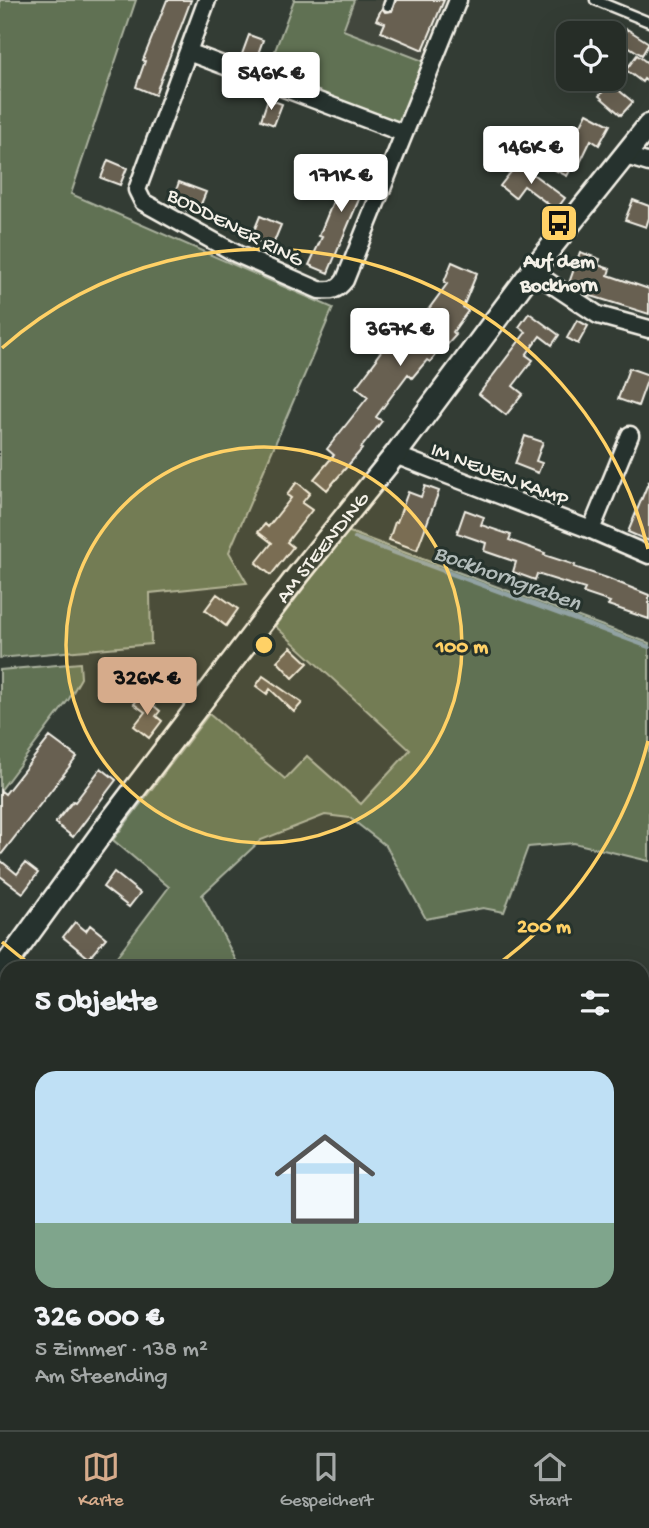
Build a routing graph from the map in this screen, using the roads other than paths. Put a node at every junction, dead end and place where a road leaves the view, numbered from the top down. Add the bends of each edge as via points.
1 (207, 0) edge
2 (458, 0) edge
3 (595, 0) edge
4 (649, 22) edge
5 (188, 52) junction
6 (649, 125) edge
7 (403, 133) junction
8 (626, 156) junction
9 (649, 163) edge
10 (532, 271) junction
11 (649, 329) edge
12 (631, 435) dead end
13 (395, 455) junction
14 (591, 530) junction
15 (649, 555) edge
16 (9, 961) edge

1 - 5 street, BODDENER RING
2 - 7 street, BODDENER RING
3 - 4 lane
5 - 7 street
5 - 7 street, BODDENER RING via 137,190 143,202 237,254 319,290 331,291 345,280
6 - 8 street, AM STEENDING
8 - 9 street
8 - 10 street, AM STEENDING
10 - 11 street via 598,314
10 - 13 street, AM STEENDING
12 - 14 street
13 - 14 street, IM NEUEN KAMP
13 - 16 street, AM STEENDING via 109,823
14 - 15 street, IM NEUEN KAMP

